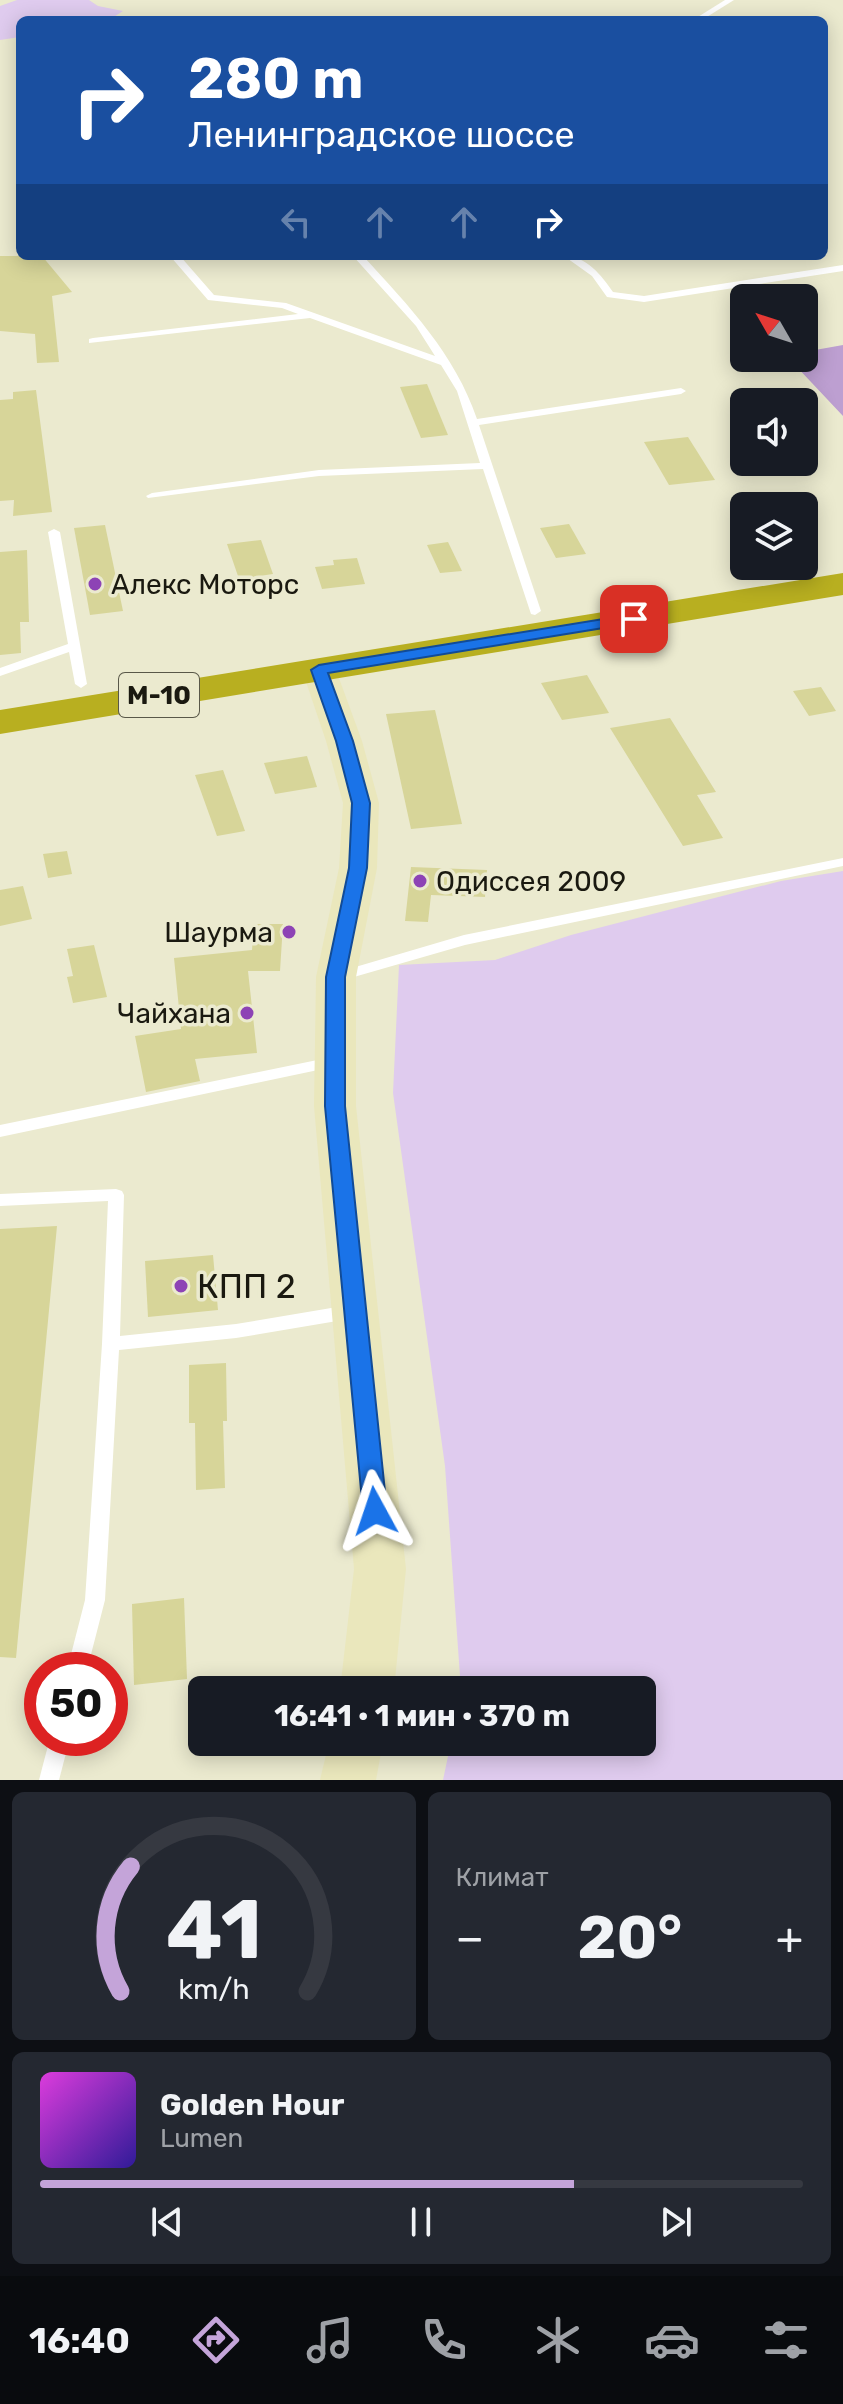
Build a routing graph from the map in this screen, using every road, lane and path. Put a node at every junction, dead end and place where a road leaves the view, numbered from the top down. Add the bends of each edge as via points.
1 (730, 0) edge
2 (704, 16) edge
3 (178, 260) edge
4 (362, 260) edge
5 (575, 260) edge
6 (843, 268) edge
7 (311, 315) junction
8 (93, 341) dead end
9 (444, 363) junction
10 (681, 391) dead end
11 (472, 423) junction
12 (486, 466) junction
13 (152, 496) dead end
14 (54, 532) dead end
15 (843, 562) edge
16 (843, 584) edge
17 (535, 611) junction
18 (74, 646) junction
19 (319, 670) junction
20 (0, 672) edge
21 (81, 684) junction
22 (0, 696) edge
23 (0, 722) edge
24 (843, 862) edge
25 (336, 977) junction
26 (335, 1061) junction
27 (0, 1131) edge
28 (0, 1200) edge
29 (353, 1311) junction
30 (111, 1344) junction
31 (82, 1652) edge
32 (369, 1676) edge
33 (55, 1756) edge
34 (353, 1756) edge
35 (49, 1780) edge
36 (348, 1780) edge

1 - 2 lane
3 - 7 lane via 211,298 283,305
4 - 9 lane via 420,324
5 - 6 lane via 595,274 610,295 644,299
7 - 8 lane
7 - 9 lane
9 - 11 lane via 462,391
10 - 11 lane
11 - 12 lane
12 - 13 lane via 319,473
12 - 17 lane
14 - 18 lane
15 - 17 highway, М-10
16 - 19 highway, М-10
17 - 21 highway, М-10
18 - 20 lane
18 - 21 lane
19 - 23 highway, М-10
19 - 25 main road via 361,803 358,868
21 - 22 highway, М-10
24 - 25 lane via 464,940
25 - 26 main road
26 - 27 lane
26 - 29 main road
28 - 30 lane via 116,1195
29 - 30 lane via 236,1331
29 - 32 main road via 380,1569
30 - 31 lane via 95,1600
33 - 35 lane
34 - 36 main road

